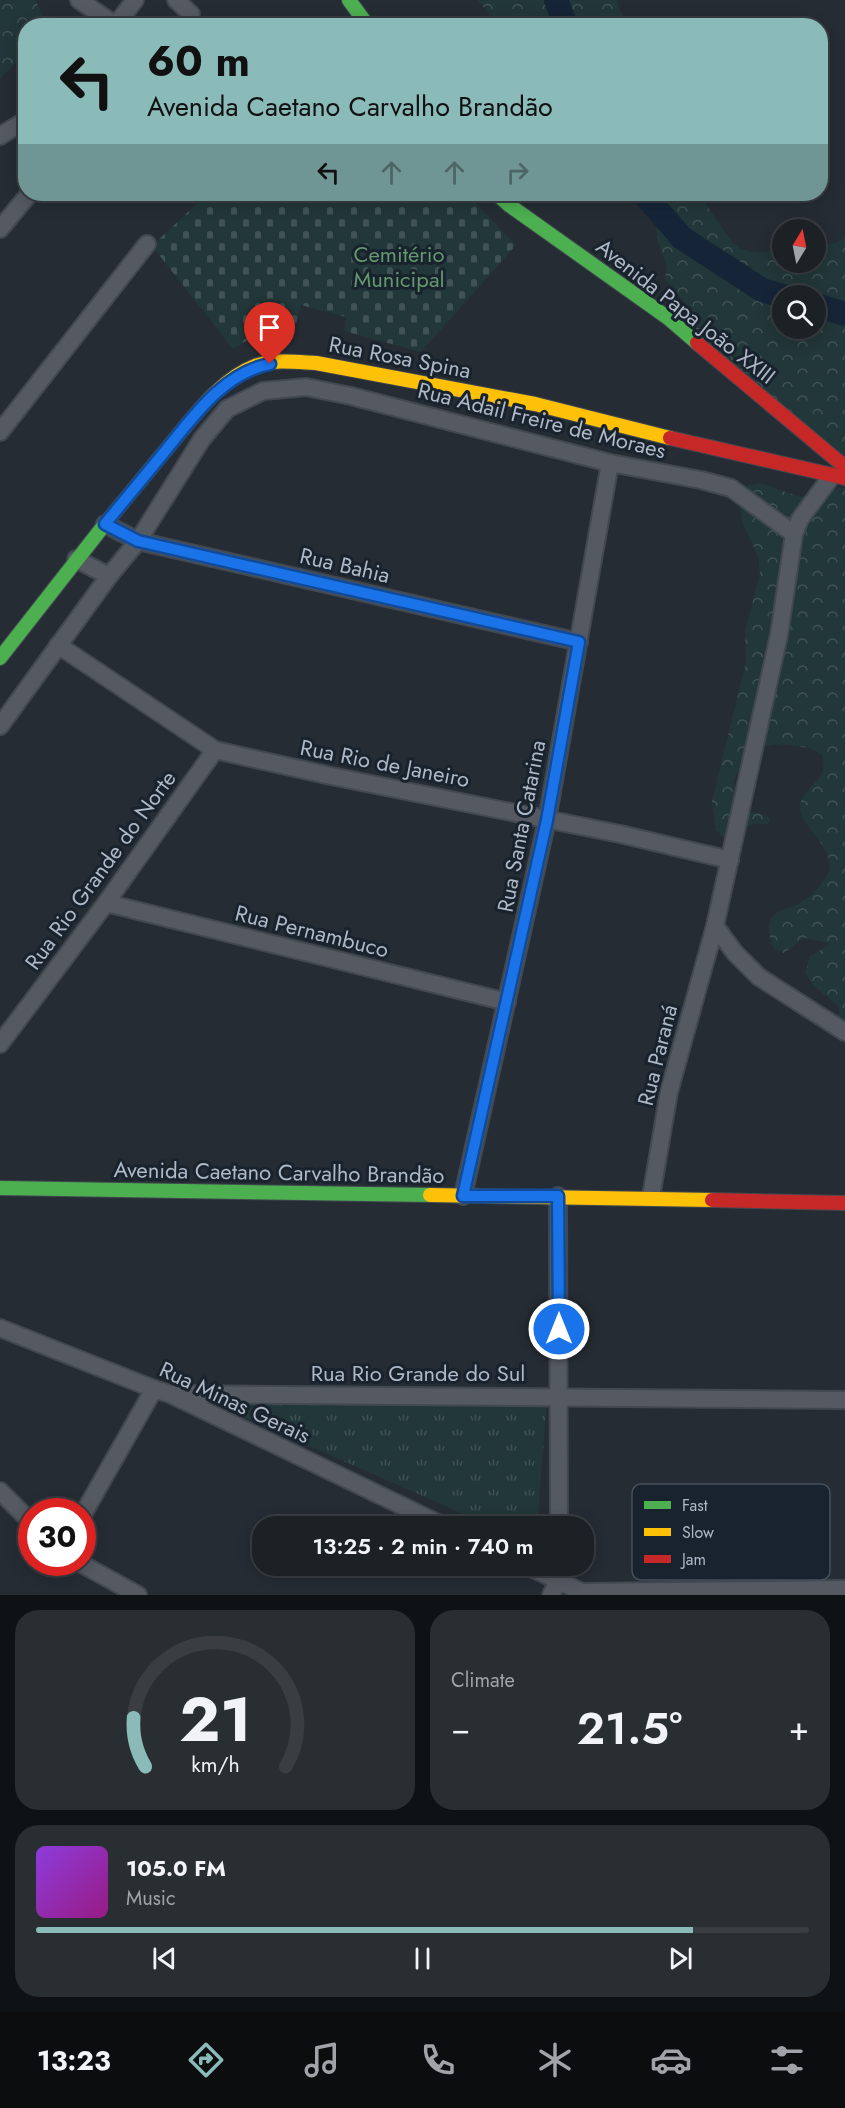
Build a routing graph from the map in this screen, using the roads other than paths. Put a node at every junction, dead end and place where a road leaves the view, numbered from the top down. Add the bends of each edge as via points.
1 (78, 0) edge
2 (135, 0) edge
3 (176, 0) edge
4 (349, 0) edge
5 (191, 14) dead end
6 (104, 18) edge
7 (120, 18) edge
8 (362, 18) edge
9 (18, 125) edge
10 (0, 136) edge
11 (23, 201) edge
12 (505, 201) edge
13 (0, 229) edge
14 (147, 244) dead end
15 (0, 432) edge
16 (610, 463) junction
17 (840, 474) edge
18 (105, 524) junction
19 (794, 534) junction
20 (138, 541) junction
21 (76, 559) junction
22 (109, 576) junction
23 (579, 642) junction
24 (58, 645) junction
25 (0, 658) edge
26 (0, 726) edge
27 (215, 750) junction
28 (547, 820) junction
29 (730, 860) junction
30 (106, 903) junction
31 (715, 926) junction
32 (507, 1002) junction
33 (845, 1032) edge
34 (0, 1044) edge
35 (0, 1188) edge
36 (463, 1196) junction
37 (558, 1196) junction
38 (651, 1197) junction
39 (845, 1203) edge
40 (0, 1328) edge
41 (162, 1391) junction
42 (559, 1396) junction
43 (845, 1400) edge
44 (0, 1491) edge
45 (94, 1498) edge
46 (18, 1509) edge
47 (423, 1516) edge
48 (559, 1516) edge
49 (96, 1572) edge
50 (556, 1580) edge
51 (845, 1589) edge
52 (584, 1593) edge
53 (138, 1595) edge

1 - 6 street
2 - 7 street
3 - 5 street
4 - 8 street
9 - 10 street
11 - 13 street
12 - 17 street, Avenida Papa João XXIII via 668,318
14 - 15 street
16 - 19 street, Rua Adail Freire de Moraes via 731,488
16 - 20 street, Rua Adail Freire de Moraes via 318,389 263,391 227,409 202,440
16 - 23 street, Rua Santa Catarina
17 - 18 street, Rua Rosa Spina via 713,449 536,404 316,363 284,361 255,366 206,402
17 - 19 street via 800,519
18 - 20 street, Rua Bahia
18 - 21 street, Rua Rosa Spina
19 - 29 street via 779,635
20 - 22 street, Rua Adail Freire de Moraes
20 - 23 street, Rua Bahia
21 - 22 street
21 - 25 street, Rua Rosa Spina
22 - 24 street, Rua Adail Freire de Moraes
23 - 28 street, Rua Santa Catarina
24 - 26 street, Rua Adail Freire de Moraes
24 - 27 street, Rua Rio de Janeiro
27 - 28 street, Rua Rio de Janeiro
27 - 30 street, Rua Rio Grande do Norte
28 - 29 street, Rua Rio de Janeiro
28 - 32 street, Rua Santa Catarina
29 - 31 street
30 - 32 street, Rua Pernambuco
30 - 34 street, Rua Rio Grande do Norte
31 - 33 street via 759,977
31 - 38 street, Rua Paraná via 669,1092
32 - 36 street, Rua Santa Catarina
35 - 36 street, Avenida Caetano Carvalho Brandão
36 - 37 street, Avenida Caetano Carvalho Brandão
37 - 38 street, Avenida Caetano Carvalho Brandão
37 - 42 street
38 - 39 street, Avenida Caetano Carvalho Brandão
40 - 41 street, Rua Minas Gerais
41 - 42 street, Rua Rio Grande do Sul
41 - 45 street
41 - 47 street, Rua Minas Gerais
42 - 43 street, Rua Rio Grande do Sul
42 - 48 street
44 - 46 street
49 - 53 street
50 - 52 street
51 - 52 street

